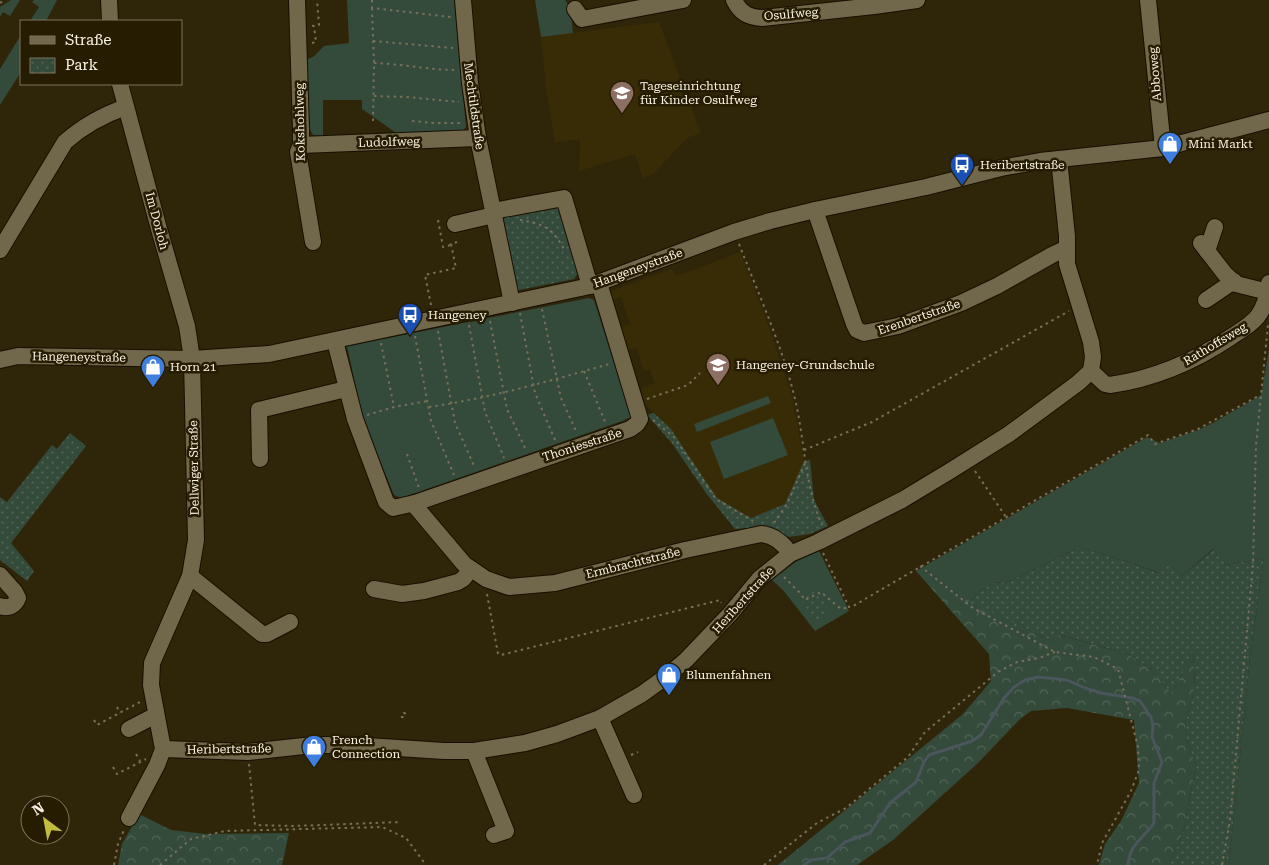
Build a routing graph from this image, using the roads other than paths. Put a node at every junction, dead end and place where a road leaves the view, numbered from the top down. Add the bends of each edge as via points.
1 (109, 0) edge
2 (297, 0) edge
3 (463, 0) edge
4 (683, 0) edge
5 (734, 0) edge
6 (916, 0) edge
7 (1148, 0) edge
8 (575, 9) dead end
9 (110, 20) edge
10 (120, 85) edge
11 (126, 107) junction
12 (1269, 120) edge
13 (478, 138) junction
14 (300, 145) junction
15 (1162, 148) junction
16 (1059, 159) junction
17 (815, 210) junction
18 (493, 213) junction
19 (455, 224) dead end
20 (1215, 227) dead end
21 (313, 242) dead end
22 (1067, 248) junction
23 (0, 250) edge
24 (1234, 281) junction
25 (595, 284) junction
26 (1269, 284) edge
27 (1268, 292) edge
28 (1206, 300) dead end
29 (515, 303) junction
30 (335, 341) junction
31 (192, 359) junction
32 (0, 360) edge
33 (1091, 371) junction
34 (346, 389) junction
35 (260, 459) dead end
36 (419, 502) junction
37 (790, 554) junction
38 (470, 569) junction
39 (0, 575) edge
40 (190, 576) junction
41 (374, 589) dead end
42 (0, 606) edge
43 (290, 622) dead end
44 (156, 715) junction
45 (600, 718) junction
46 (129, 729) dead end
47 (163, 749) junction
48 (474, 751) junction
49 (634, 795) dead end
50 (129, 818) road end
51 (507, 832) dead end

1 - 9 street
2 - 14 street, Kokshohlweg
3 - 13 street, Mechtildstraße
4 - 8 street via 582,19
5 - 6 street, Osulfweg via 746,15 762,18
7 - 15 street, Abboweg
10 - 11 street, Im Dorloh
11 - 23 street via 78,130 65,142
11 - 31 street, Im Dorloh via 187,326
12 - 15 street, Hangeneystraße
13 - 14 street, Ludolfweg
13 - 18 street, Mechtildstraße
14 - 21 street, Kokshohlweg via 298,152
15 - 16 street, Hangeneystraße
16 - 17 street, Hangeneystraße via 1001,168
16 - 22 street
17 - 22 street, Erenbertstraße via 854,324 864,334 898,326 960,303
17 - 25 street, Hangeneystraße via 734,232
18 - 19 street
18 - 25 street via 564,198
18 - 29 street, Mechtildstraße
20 - 24 street via 1204,247
22 - 33 street via 1067,264 1091,342
24 - 27 street
24 - 28 street
25 - 29 street, Hangeneystraße
25 - 36 street, Thoniesstraße via 640,419 637,424
26 - 27 street, Rathoffsweg
27 - 33 street, Rathoffsweg via 1262,309 1242,330 1184,364 1110,386
29 - 30 street, Hangeneystraße via 467,313 434,315 413,324
30 - 31 street, Hangeneystraße via 269,354
30 - 34 street
31 - 32 street, Hangeneystraße via 18,356
31 - 40 street, Dellwiger Straße via 196,540
33 - 37 street, Heribertstraße via 1009,434 902,500
34 - 35 street via 259,410
34 - 36 street via 386,502 393,508
36 - 38 street, Ermbrachtstraße via 416,507
37 - 38 street, Ermbrachtstraße via 785,545 764,534 555,583 509,587
37 - 45 street, Heribertstraße via 759,580 686,660 667,676
38 - 41 street via 458,582 424,591 402,594
39 - 42 street via 18,598 11,607
40 - 43 street via 262,634
40 - 44 street, Dellwiger Straße via 152,664 150,676
44 - 46 street
44 - 47 street, Dellwiger Straße
45 - 48 street, Heribertstraße via 525,743
45 - 49 street
47 - 48 street, Heribertstraße via 248,752 323,745
47 - 50 street
48 - 51 street

